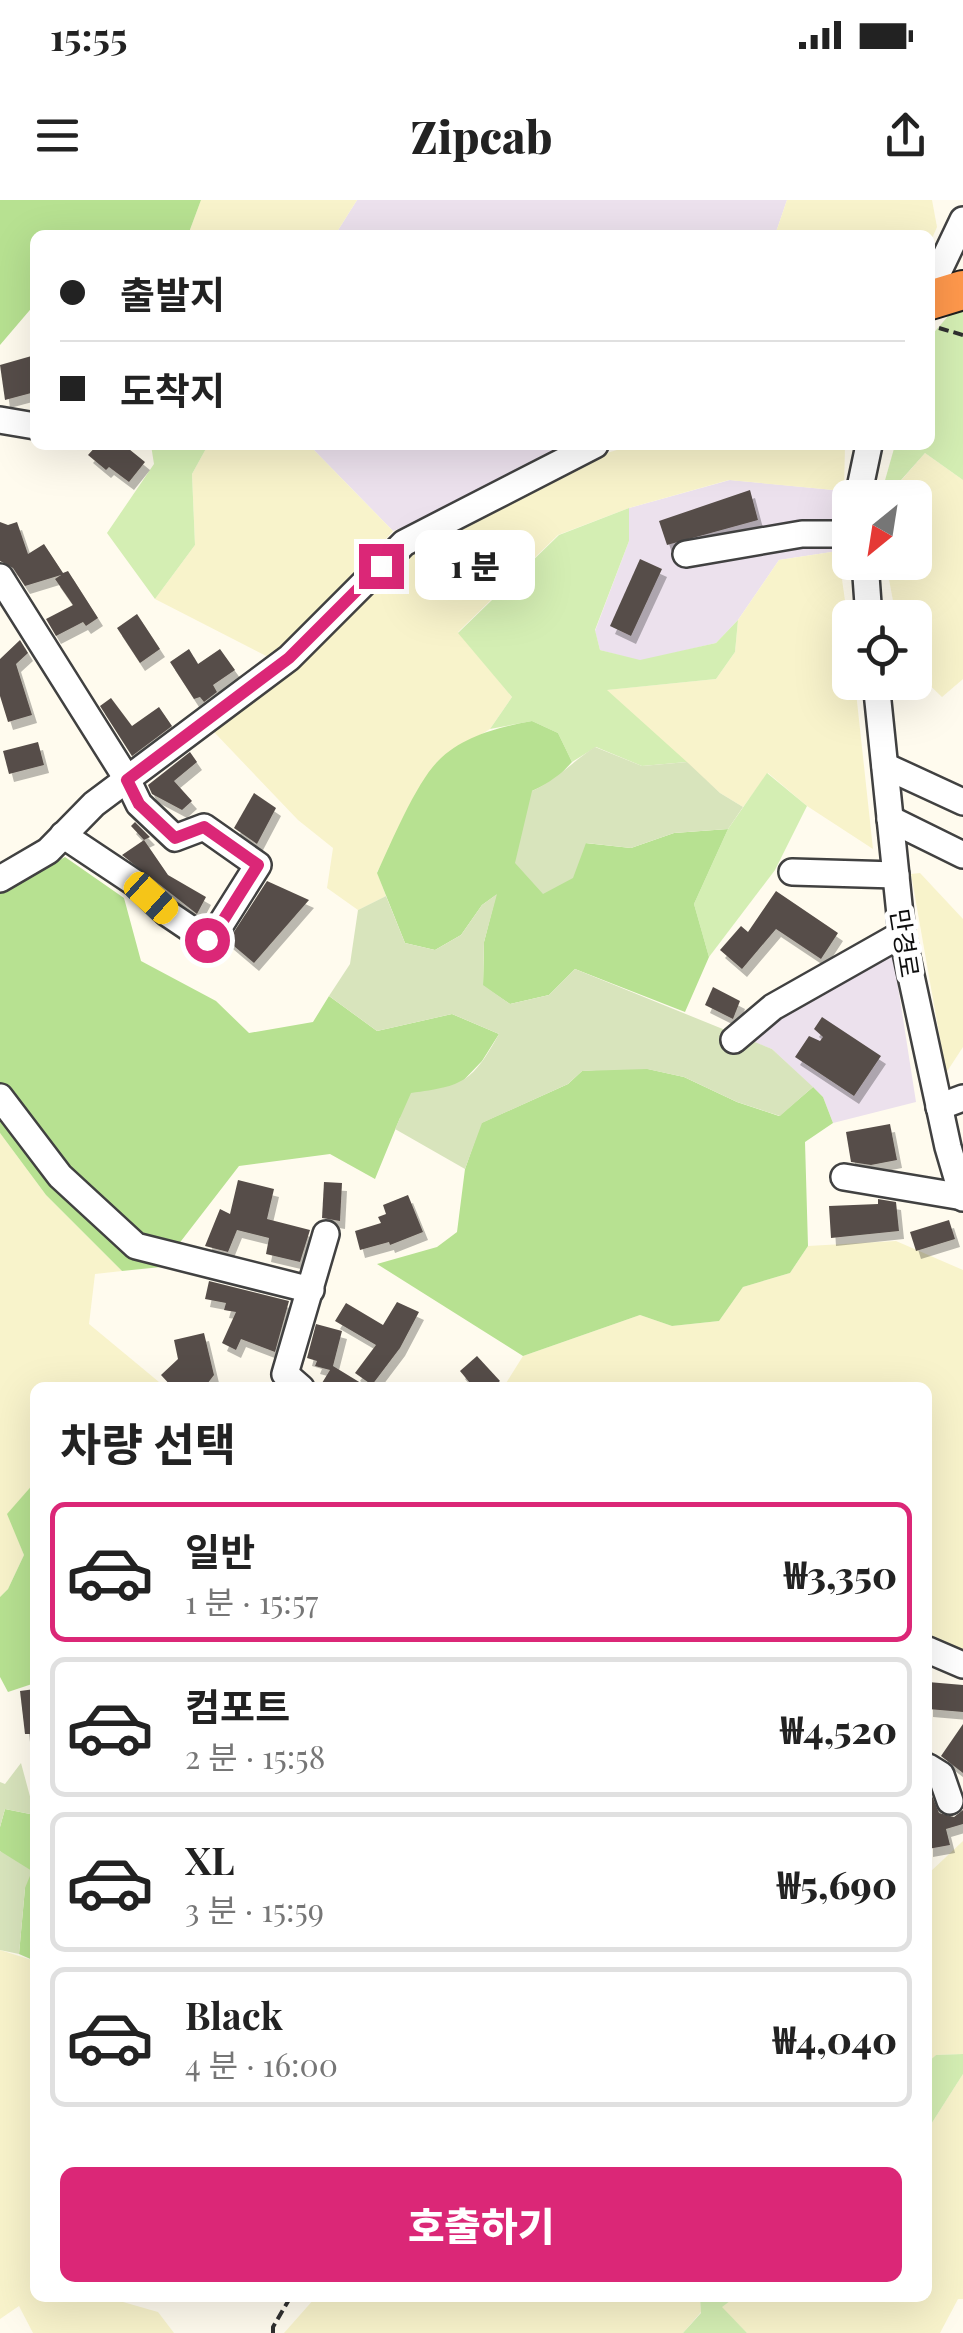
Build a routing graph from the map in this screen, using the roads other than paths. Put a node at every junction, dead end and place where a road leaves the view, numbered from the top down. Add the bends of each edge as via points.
1 (963, 220) edge
2 (935, 279) edge
3 (963, 290) edge
4 (935, 298) edge
5 (0, 420) edge
6 (30, 425) edge
7 (585, 450) edge
8 (868, 450) edge
9 (862, 480) edge
10 (832, 534) edge
11 (686, 554) dead end
12 (0, 576) edge
13 (878, 700) edge
14 (885, 766) junction
15 (127, 780) junction
16 (963, 802) edge
17 (890, 819) junction
18 (63, 835) junction
19 (963, 856) edge
20 (792, 872) dead end
21 (896, 875) junction
22 (0, 879) edge
23 (902, 934) junction
24 (734, 1040) dead end
25 (0, 1097) edge
26 (951, 1103) edge
27 (844, 1177) dead end
28 (963, 1198) edge
29 (326, 1234) dead end
30 (311, 1290) junction
31 (294, 1382) edge
32 (932, 1652) edge
33 (963, 1665) edge
34 (932, 1769) edge
35 (950, 1801) dead end

1 - 2 street
3 - 4 highway
5 - 6 street
7 - 15 street via 404,543 289,658
8 - 9 street
10 - 11 street
12 - 15 street
13 - 14 street, 만경로
14 - 16 street
14 - 17 street, 만경로
15 - 18 street
15 - 18 street via 139,804 175,838 204,827 258,865 207,940
17 - 19 street
17 - 21 street, 만경로
18 - 22 street
20 - 21 street
21 - 23 street, 만경로
23 - 24 street via 773,1007
23 - 26 street, 만경로
25 - 30 street via 60,1176 136,1246
26 - 28 street, 만경로
27 - 28 street
29 - 30 street
30 - 31 street via 285,1374
32 - 33 street
34 - 35 street via 941,1775

